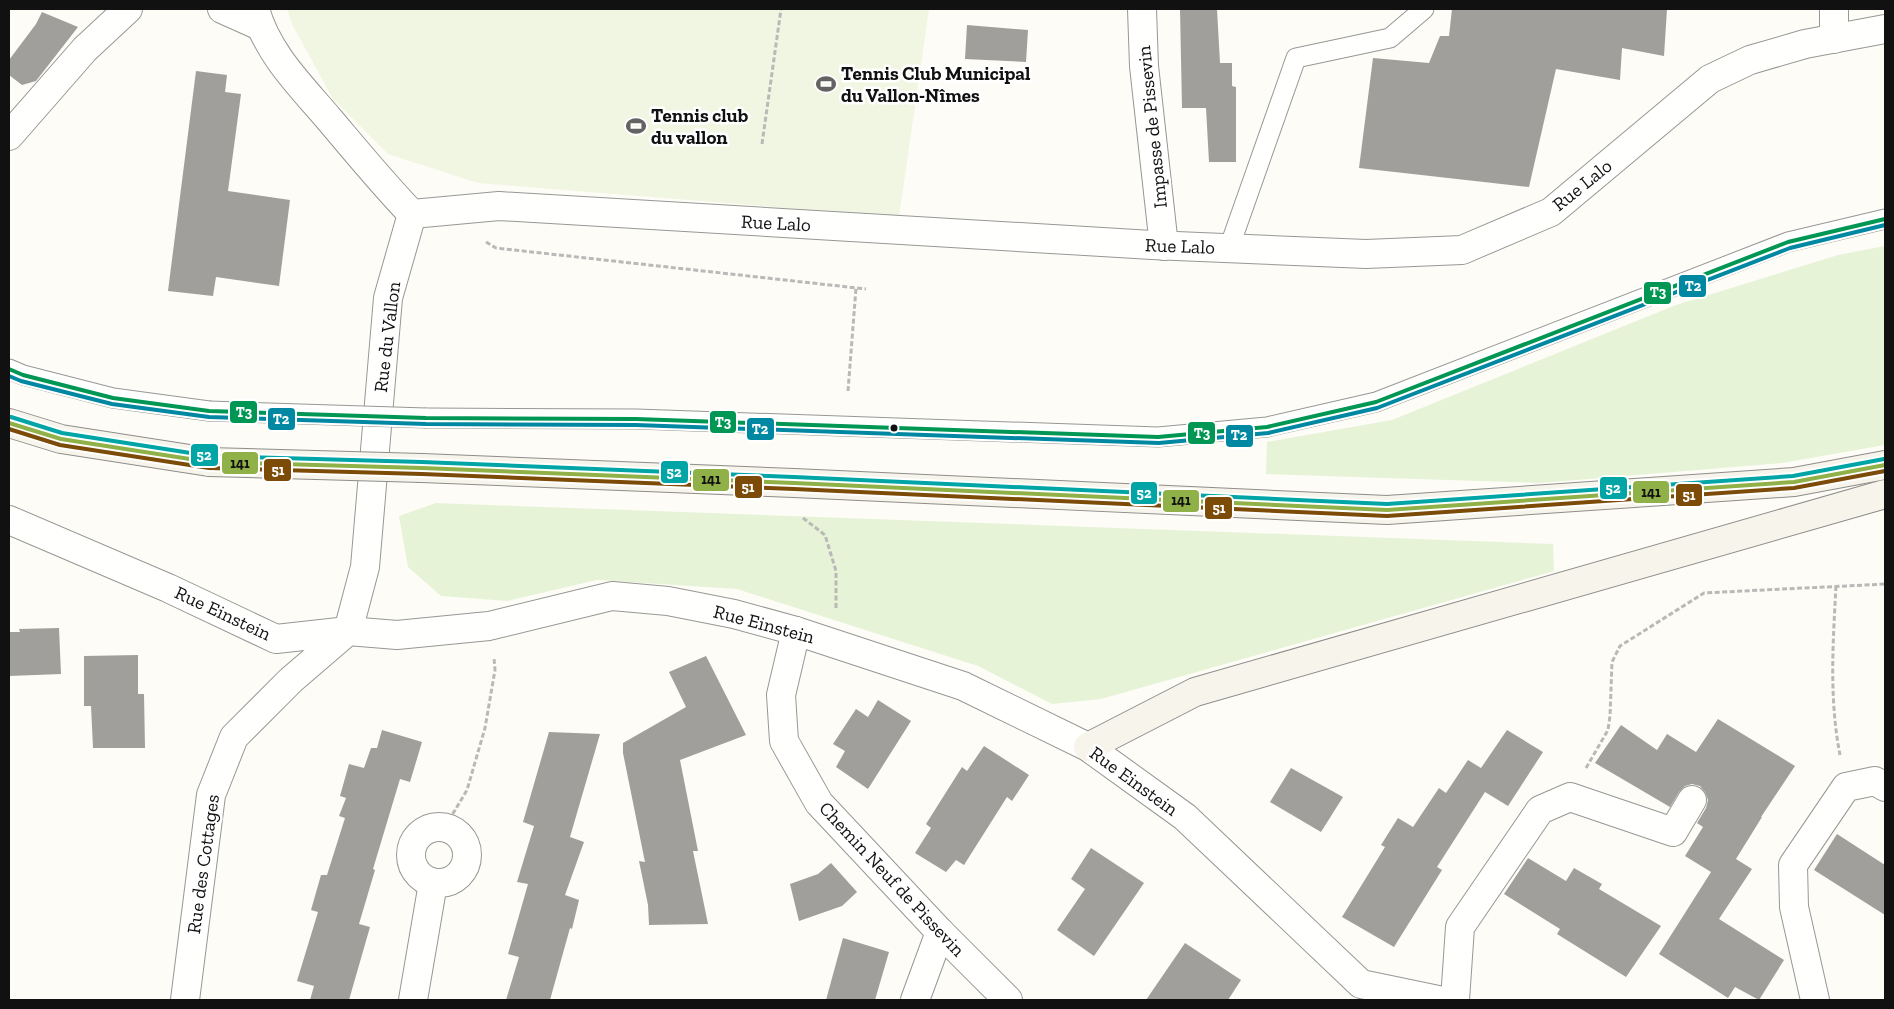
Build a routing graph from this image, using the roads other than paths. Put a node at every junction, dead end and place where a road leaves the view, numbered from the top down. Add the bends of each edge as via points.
1 (128, 9) edge
2 (222, 9) edge
3 (1142, 9) edge
4 (1424, 9) edge
5 (1834, 9) edge
6 (257, 17) edge
7 (1885, 29) edge
8 (1834, 39) junction
9 (9, 136) edge
10 (412, 214) junction
11 (1885, 219) edge
12 (1164, 246) junction
13 (1228, 248) junction
14 (9, 369) edge
15 (9, 423) edge
16 (1885, 465) edge
17 (1885, 494) edge
18 (9, 520) edge
19 (348, 631) junction
20 (796, 631) junction
21 (1088, 747) junction
22 (1885, 786) edge
23 (1692, 800) dead end
24 (433, 883) junction
25 (940, 932) junction
26 (185, 1000) edge
27 (414, 1000) edge
28 (915, 1000) edge
29 (1008, 1000) edge
30 (1438, 1000) edge
31 (1455, 1000) edge
32 (1815, 1000) edge

1 - 9 street via 85,49
2 - 6 street
3 - 12 street, Impasse de Pissevin via 1144,66
4 - 13 lane via 1390,38 1296,58
5 - 8 street
6 - 10 street via 278,58
7 - 8 street, Rue Lalo
8 - 13 street, Rue Lalo via 1750,60 1710,79 1551,212 1462,250 1366,254
10 - 12 street, Rue Lalo via 499,206
10 - 19 street, Rue du Vallon via 388,298 365,567
11 - 14 lane, bridge via 1788,242 1376,402 1267,427 1158,437 636,419 426,418 209,411 113,398
12 - 13 street, Rue Lalo
15 - 16 main road, bridge via 60,439 209,462 804,483 1387,510 1794,482
17 - 21 main road via 1195,692
18 - 19 street, Rue Einstein via 168,588 276,639
19 - 20 street, Rue Einstein via 397,636 489,626 612,596 668,601
19 - 26 street, Rue des Cottages via 291,680 234,738 211,795
20 - 21 street, Rue Einstein via 963,686
20 - 25 street, Chemin Neuf de Pissevin via 781,695 784,741 819,803
21 - 30 street, Rue Einstein via 1185,817 1361,984
22 - 32 street via 1875,781 1846,787 1793,866 1794,907
23 - 31 street via 1673,832 1570,797 1540,810 1460,927
24 - 24 street via 446,883 458,877 468,855 456,833 445,827 421,833 410,856 413,868 422,878
24 - 27 street
25 - 28 street
25 - 29 street, Chemin Neuf de Pissevin

